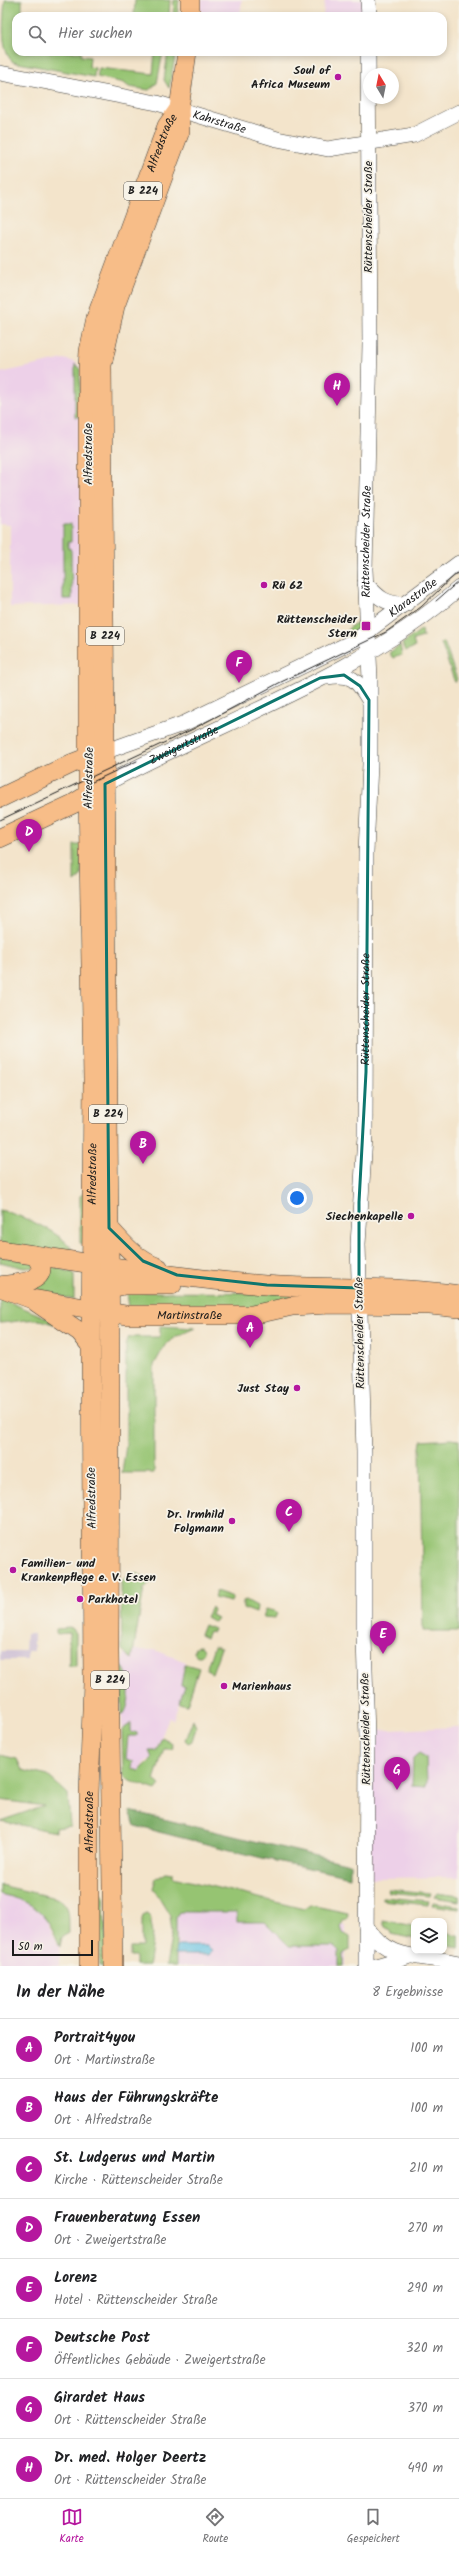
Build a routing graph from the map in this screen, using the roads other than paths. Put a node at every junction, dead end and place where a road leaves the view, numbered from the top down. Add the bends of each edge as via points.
1 (190, 0) edge
2 (368, 0) edge
3 (190, 12) edge
4 (369, 12) edge
5 (186, 56) edge
6 (368, 56) edge
7 (0, 73) edge
8 (179, 109) junction
9 (459, 112) edge
10 (368, 144) junction
11 (459, 563) edge
12 (365, 583) junction
13 (459, 588) edge
14 (406, 604) junction
15 (367, 632) junction
16 (369, 652) junction
17 (320, 678) junction
18 (370, 700) junction
19 (97, 754) junction
20 (104, 784) junction
21 (88, 794) junction
22 (0, 798) edge
23 (0, 838) edge
24 (109, 1228) junction
25 (0, 1250) edge
26 (34, 1255) junction
27 (100, 1265) junction
28 (177, 1275) junction
29 (216, 1281) junction
30 (0, 1287) edge
31 (108, 1287) junction
32 (459, 1295) edge
33 (359, 1296) junction
34 (32, 1299) junction
35 (97, 1306) junction
36 (459, 1308) edge
37 (91, 1346) junction
38 (366, 1925) junction
39 (407, 1956) junction
40 (459, 1963) edge
41 (89, 1966) edge
42 (113, 1966) edge
43 (366, 1966) edge
44 (376, 1966) edge

1 - 3 main road
2 - 4 street
5 - 8 main road, B 224
6 - 10 street, Rüttenscheider Straße
7 - 8 street, Kahrstraße
8 - 10 street, Kahrstraße via 304,146 337,149
8 - 19 main road, Alfredstraße / B 224 via 180,131 115,306 102,365
9 - 10 street, Kahrstraße via 414,135
10 - 12 street, Rüttenscheider Straße via 370,344
11 - 14 street, Klarastraße
12 - 14 street via 382,600 390,604
12 - 15 street, Rüttenscheider Straße
13 - 16 street, Klarastraße via 407,630
14 - 15 street, Klarastraße
15 - 16 street, Rüttenscheider Straße
15 - 19 street, Zweigertstraße via 185,723
16 - 17 street, Zweigertstraße
16 - 18 street, Rüttenscheider Straße
17 - 18 street via 344,675 350,677
17 - 20 street, Zweigertstraße
18 - 33 street, Rüttenscheider Straße via 365,1137 359,1202
19 - 20 main road, Alfredstraße / B 224
19 - 21 main road, Alfredstraße / B 224
19 - 22 main road, Zweigertstraße
20 - 21 main road, Zweigertstraße
20 - 24 main road, Alfredstraße / B 224
21 - 23 main road, Zweigertstraße via 73,804
21 - 27 main road, Alfredstraße / B 224 via 93,1079
24 - 27 main road, Alfredstraße / B 224
24 - 28 main road via 127,1250 143,1261
25 - 26 main road
26 - 27 main road
26 - 30 main road via 41,1269 37,1277
27 - 28 main road
27 - 31 main road, Alfredstraße / B 224
27 - 35 main road, Alfredstraße / B 224
28 - 29 main road
29 - 31 main road via 204,1284 130,1284
29 - 33 main road
30 - 34 main road
31 - 35 main road, Alfredstraße / B 224
32 - 33 main road via 423,1290
33 - 35 main road, Martinstraße via 252,1315 126,1315
33 - 36 main road
33 - 38 street, Rüttenscheider Straße via 364,1467
34 - 35 main road, Martinstraße
34 - 37 main road via 80,1332
35 - 37 main road, Alfredstraße / B 224
35 - 42 main road, Alfredstraße / B 224 via 113,1815
37 - 41 main road, Alfredstraße / B 224 via 93,1682 89,1810
38 - 39 street via 373,1938 386,1948
38 - 43 street, Rüttenscheider Straße
39 - 40 street
39 - 44 street

